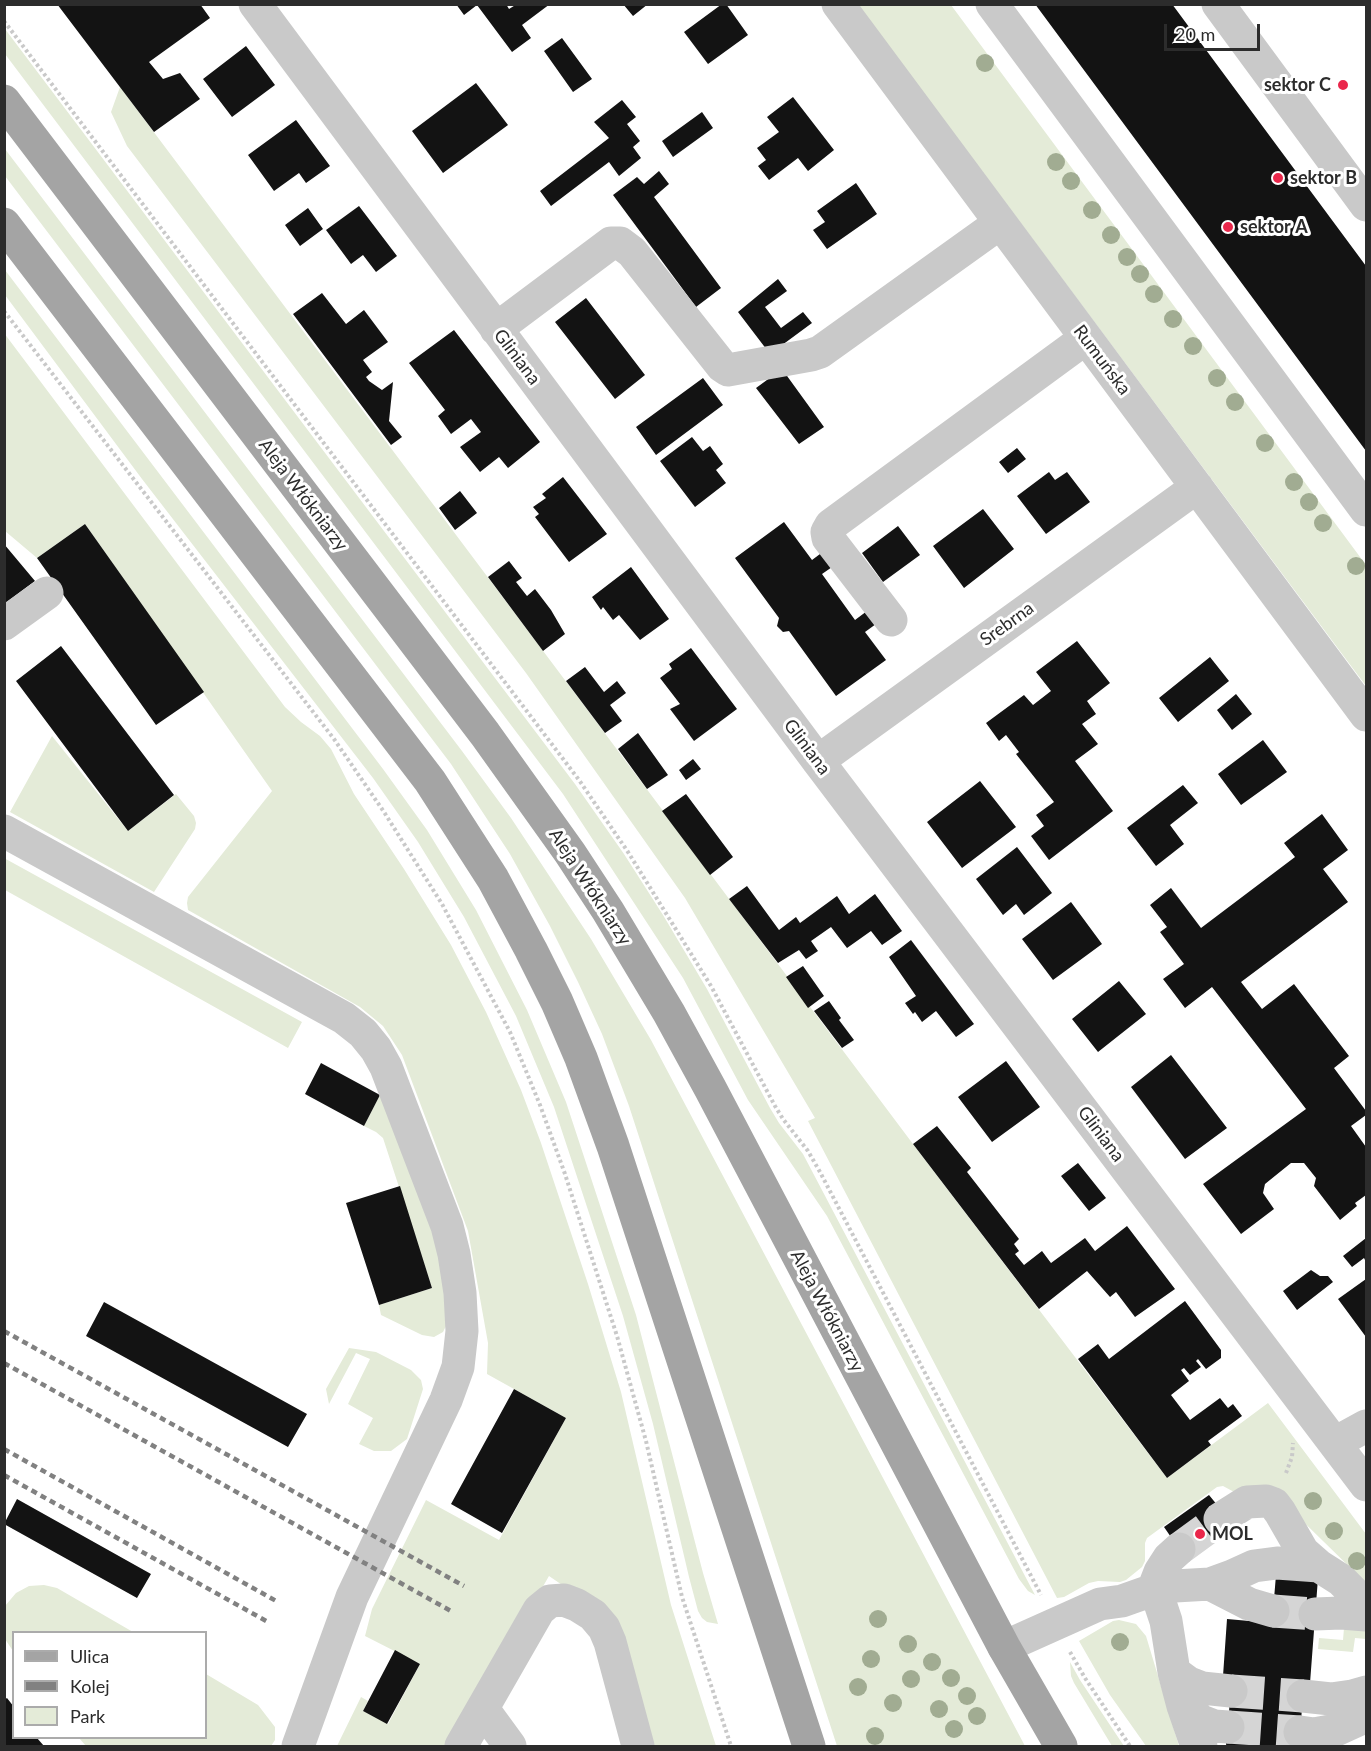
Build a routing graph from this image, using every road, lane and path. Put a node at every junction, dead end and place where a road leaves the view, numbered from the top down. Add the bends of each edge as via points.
1 (255, 4) edge
2 (838, 4) edge
3 (992, 4) edge
4 (1218, 4) edge
5 (4, 101) edge
6 (1366, 205) edge
7 (1000, 223) junction
8 (4, 224) edge
9 (4, 311) edge
10 (496, 329) junction
11 (1086, 338) junction
12 (1197, 487) junction
13 (1366, 510) edge
14 (47, 593) dead end
15 (891, 620) dead end
16 (4, 624) edge
17 (1366, 715) edge
18 (818, 761) junction
19 (4, 831) edge
20 (1366, 1426) edge
21 (1292, 1437) dead end
22 (1335, 1443) junction
23 (1366, 1485) edge
24 (1274, 1504) junction
25 (1220, 1520) tunnel mouth
26 (1179, 1548) tunnel mouth
27 (1319, 1566) junction
28 (1210, 1584) junction
29 (1154, 1590) junction
30 (1366, 1605) edge
31 (1274, 1611) tunnel mouth
32 (1315, 1614) tunnel mouth
33 (1366, 1615) edge
34 (1056, 1624) junction
35 (1004, 1647) junction
36 (1174, 1672) junction
37 (1231, 1690) tunnel mouth
38 (1303, 1696) tunnel mouth
39 (1183, 1706) junction
40 (1364, 1707) edge
41 (483, 1709) junction
42 (1228, 1726) tunnel mouth
43 (1300, 1732) tunnel mouth
44 (298, 1746) edge
45 (461, 1746) edge
46 (510, 1746) edge
47 (638, 1746) edge
48 (731, 1746) edge
49 (808, 1746) edge
50 (1061, 1746) edge
51 (1130, 1746) edge
52 (1201, 1746) edge
53 (1335, 1746) edge

1 - 10 street, Gliniana
2 - 7 street, Rumuńska
3 - 13 street
4 - 6 street
5 - 35 main road, Aleja Włókniarzy via 485,734 595,891 711,1088
7 - 10 street via 811,355 728,370 632,252 620,243 610,243
7 - 11 street, Rumuńska
8 - 49 main road via 430,780 493,879 531,950 581,1058 613,1146
9 - 48 path via 334,739 442,904 510,1032 548,1125 617,1336 682,1597
10 - 18 street, Gliniana
11 - 12 street, Rumuńska
11 - 15 street via 831,525 828,538
12 - 17 street, Rumuńska
12 - 18 street, Srebrna
14 - 16 street
18 - 22 street, Gliniana
19 - 44 street via 344,1018 363,1033 386,1067 447,1226 460,1293 462,1331 458,1367 352,1597
20 - 22 street
21 - 24 path via 1292,1457
22 - 23 street, Gliniana
24 - 25 street via 1247,1502
24 - 27 street via 1303,1552
26 - 29 street via 1160,1572
27 - 28 street via 1254,1566
27 - 30 street via 1341,1580
28 - 29 street
28 - 31 street via 1249,1604
29 - 34 street via 1100,1604
29 - 36 street via 1166,1621
32 - 33 street
34 - 35 street
34 - 51 path via 1084,1678
35 - 50 main road, Aleja Włókniarzy
36 - 37 street via 1202,1688
36 - 39 street
38 - 40 street via 1352,1696
39 - 42 street via 1201,1721
39 - 52 street via 1194,1738
40 - 43 street via 1336,1730
40 - 53 street
41 - 45 street
41 - 46 street
41 - 47 street via 539,1610 550,1601 564,1600 593,1616 604,1628

